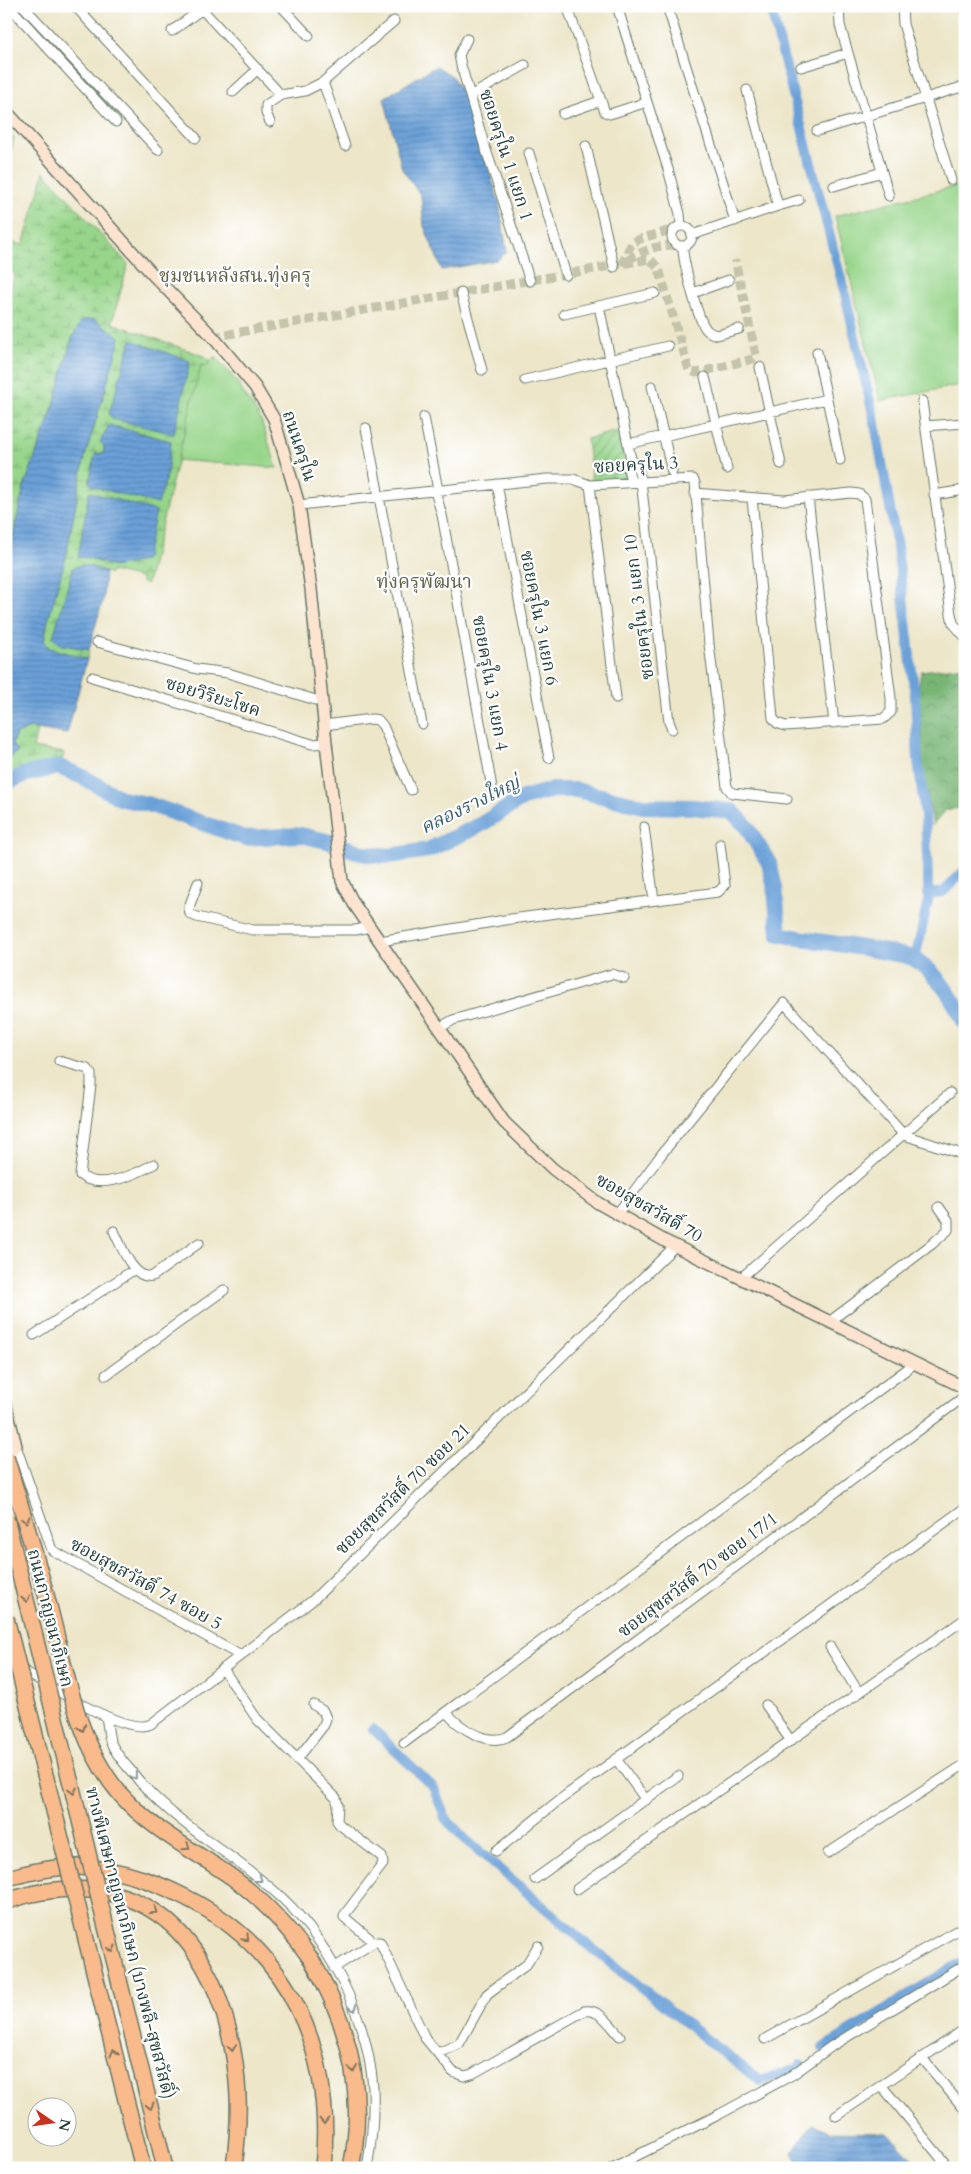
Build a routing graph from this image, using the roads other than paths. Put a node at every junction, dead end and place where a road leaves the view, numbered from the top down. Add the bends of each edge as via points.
1 (23, 6) edge
2 (75, 6) edge
3 (281, 6) edge
4 (567, 6) edge
5 (616, 6) edge
6 (667, 6) edge
7 (839, 6) edge
8 (902, 6) edge
9 (964, 6) edge
10 (200, 7) edge
11 (9, 10) edge
12 (965, 12) edge
13 (394, 22) dead end
14 (172, 31) dead end
15 (309, 36) dead end
16 (467, 39) dead end
17 (848, 53) junction
18 (525, 65) dead end
19 (802, 67) dead end
20 (258, 70) junction
21 (323, 82) junction
22 (965, 86) edge
23 (747, 90) dead end
24 (233, 92) dead end
25 (281, 95) junction
26 (470, 96) junction
27 (926, 98) junction
28 (600, 101) junction
29 (647, 102) junction
30 (6, 111) edge
31 (563, 114) dead end
32 (866, 116) junction
33 (116, 122) dead end
34 (270, 122) dead end
35 (817, 131) dead end
36 (196, 138) dead end
37 (345, 146) dead end
38 (586, 146) dead end
39 (158, 150) dead end
40 (529, 153) dead end
41 (882, 172) junction
42 (951, 180) dead end
43 (834, 186) dead end
44 (889, 196) dead end
45 (799, 200) dead end
46 (778, 206) junction
47 (735, 221) junction
48 (681, 226) junction
49 (692, 235) junction
50 (683, 246) junction
51 (614, 267) tunnel mouth
52 (566, 275) dead end
53 (729, 280) dead end
54 (530, 282) dead end
55 (461, 293) dead end
56 (655, 293) dead end
57 (693, 293) junction
58 (598, 306) junction
59 (564, 314) dead end
60 (739, 329) dead end
61 (668, 346) dead end
62 (817, 352) dead end
63 (610, 360) junction
64 (760, 367) dead end
65 (482, 370) dead end
66 (705, 377) dead end
67 (525, 380) dead end
68 (652, 386) dead end
69 (827, 399) junction
70 (922, 401) dead end
71 (770, 412) junction
72 (424, 417) dead end
73 (965, 423) edge
74 (716, 424) junction
75 (925, 426) junction
76 (366, 428) dead end
77 (664, 436) junction
78 (628, 444) junction
79 (632, 459) junction
80 (840, 460) dead end
81 (781, 464) dead end
82 (727, 469) dead end
83 (672, 472) dead end
84 (641, 481) junction
85 (631, 482) junction
86 (497, 484) junction
87 (590, 484) junction
88 (437, 490) junction
89 (965, 490) edge
90 (696, 493) junction
91 (934, 494) junction
92 (379, 495) junction
93 (808, 497) junction
94 (752, 498) junction
95 (299, 505) junction
96 (965, 637) edge
97 (97, 642) dead end
98 (92, 678) dead end
99 (616, 698) dead end
100 (322, 702) junction
101 (834, 722) junction
102 (422, 724) dead end
103 (324, 725) junction
104 (672, 729) dead end
105 (326, 743) junction
106 (549, 758) dead end
107 (410, 790) dead end
108 (493, 793) dead end
109 (787, 799) dead end
110 (644, 827) dead end
111 (720, 844) dead end
112 (339, 858) joint
113 (198, 883) dead end
114 (654, 900) junction
115 (370, 927) junction
116 (380, 941) junction
117 (624, 978) dead end
118 (439, 1028) junction
119 (59, 1061) dead end
120 (950, 1093) dead end
121 (904, 1135) junction
122 (965, 1155) edge
123 (154, 1164) dead end
124 (939, 1207) dead end
125 (617, 1214) junction
126 (114, 1231) dead end
127 (199, 1243) dead end
128 (675, 1246) junction
129 (135, 1269) junction
130 (741, 1278) junction
131 (224, 1290) dead end
132 (829, 1322) junction
133 (34, 1335) dead end
134 (914, 1364) junction
135 (106, 1375) dead end
136 (965, 1388) edge
137 (965, 1396) edge
138 (6, 1406) edge
139 (10, 1452) edge
140 (965, 1508) edge
141 (6, 1518) edge
142 (6, 1618) edge
143 (965, 1620) edge
144 (830, 1647) dead end
145 (241, 1656) junction
146 (6, 1660) edge
147 (223, 1669) junction
148 (859, 1693) junction
149 (314, 1704) dead end
150 (766, 1705) dead end
151 (446, 1712) junction
152 (106, 1717) junction
153 (57, 1726) joint
154 (790, 1741) junction
155 (404, 1744) dead end
156 (298, 1758) junction
157 (616, 1759) junction
158 (965, 1764) edge
159 (678, 1776) dead end
160 (646, 1800) junction
161 (496, 1851) dead end
162 (828, 1853) dead end
163 (6, 1878) edge
164 (535, 1879) dead end
165 (577, 1889) dead end
166 (6, 1902) edge
167 (965, 1926) edge
168 (374, 1942) junction
169 (538, 1946) dead end
170 (965, 1965) edge
171 (334, 1968) junction
172 (965, 2029) edge
173 (620, 2036) dead end
174 (765, 2039) dead end
175 (438, 2053) junction
176 (922, 2058) junction
177 (881, 2086) junction
178 (965, 2110) edge
179 (836, 2116) dead end
180 (143, 2168) edge
181 (166, 2168) edge
182 (234, 2168) edge
183 (323, 2168) edge
184 (350, 2168) edge
185 (367, 2168) edge
186 (612, 2168) edge
187 (949, 2168) edge

1 - 39 street
2 - 36 street
3 - 15 street
4 - 28 street
5 - 29 street
6 - 47 street
7 - 17 street
8 - 27 street via 903,24
9 - 12 street
10 - 14 street
10 - 20 street
11 - 33 street
13 - 21 street
16 - 26 street, ซอยครุใน 1 แยก 1 via 459,55
17 - 19 street
17 - 32 street
18 - 26 street
20 - 24 street
20 - 25 street
21 - 25 street via 305,91
21 - 37 street
22 - 27 street
23 - 46 street
25 - 34 street via 266,106
26 - 54 street, ซอยครุใน 1 แยก 1
27 - 32 street
27 - 42 street
28 - 29 street via 605,112 610,114
28 - 31 street
29 - 48 street via 678,205
30 - 95 street, ถนนครุใน via 214,337 255,387 274,419
32 - 35 street
32 - 41 street
38 - 51 street
40 - 52 street
41 - 43 street
41 - 44 street
45 - 46 street
46 - 47 street
47 - 49 street
48 - 49 street via 688,228
48 - 50 street via 674,230 672,237 677,245
49 - 50 street via 690,243
50 - 57 street
53 - 57 street
55 - 65 street
56 - 58 street
57 - 60 street via 705,328 710,333 716,335
58 - 59 street
58 - 63 street
61 - 63 street
62 - 69 street
63 - 67 street
63 - 78 street
64 - 71 street
66 - 74 street
68 - 77 street
69 - 71 street
69 - 80 street
70 - 75 street
71 - 74 street
71 - 81 street
72 - 88 street, ซอยครุใน 3 แยก 4
73 - 75 street
74 - 77 street
74 - 82 street
75 - 91 street
76 - 92 street
77 - 78 street
77 - 83 street
78 - 79 street
79 - 84 street, ซอยครุใน 3 แยก 10
79 - 85 street via 628,468
84 - 85 street, ซอยครุใน 3
84 - 90 street, ซอยครุใน 3 via 693,479
84 - 104 street, ซอยครุใน 3 แยก 10
85 - 87 street, ซอยครุใน 3
86 - 87 street, ซอยครุใน 3 via 562,478
86 - 88 street, ซอยครุใน 3
86 - 106 street, ซอยครุใน 3 แยก 6
87 - 99 street
88 - 92 street, ซอยครุใน 3
88 - 108 street, ซอยครุใน 3 แยก 4
89 - 91 street
90 - 94 street
90 - 109 street, ซอยครุใน 3 via 709,644 727,787 732,793
91 - 96 street via 951,614
92 - 95 street, ซอยครุใน 3
92 - 102 street
93 - 94 street via 784,500
93 - 101 street
93 - 101 street via 851,493 860,494 865,499 891,698 891,712 883,719
94 - 101 street via 773,718 785,726
95 - 100 street, ถนนครุใน
97 - 100 street via 197,669 228,673
98 - 105 street, ซอยวิริยะโชค via 312,744
100 - 103 street, ถนนครุใน
103 - 105 street, ถนนครุใน
103 - 107 street via 378,720
105 - 112 street, ถนนครุใน
110 - 114 street
111 - 114 street via 725,885 722,890
112 - 115 street, ซอยสุขสวัสดิ์ 70 via 342,881
113 - 115 street via 189,907 190,914 197,917 253,930 356,930
114 - 116 street
115 - 116 street, ซอยสุขสวัสดิ์ 70
116 - 118 street, ซอยสุขสวัสดิ์ 70
117 - 118 street via 612,974 452,1020
118 - 125 street, ซอยสุขสวัสดิ์ 70 via 504,1122 553,1168
119 - 123 street via 88,1069 91,1074 80,1175 87,1181 107,1182
120 - 121 street
121 - 122 street
121 - 125 street via 784,1003
121 - 130 street
124 - 132 street via 948,1220 948,1230
125 - 128 street, ซอยสุขสวัสดิ์ 70
126 - 129 street
127 - 129 street via 154,1276 142,1275
128 - 130 street, ซอยสุขสวัสดิ์ 70
128 - 145 street, ซอยสุขสวัสดิ์ 70 ซอย 21 via 313,1600
129 - 133 street
130 - 132 street, ซอยสุขสวัสดิ์ 70
131 - 135 street
132 - 134 street, ซอยสุขสวัสดิ์ 70
134 - 136 street, ซอยสุขสวัสดิ์ 70
134 - 151 street
137 - 151 street, ซอยสุขสวัสดิ์ 70 ซอย 17/1 via 507,1738 497,1739 470,1732
138 - 139 street
139 - 145 street, ซอยสุขสวัสดิ์ 74 ซอย 5 via 52,1550
139 -> 184 highway, bridge via 78,1716 89,1746 103,1770 139,1813 234,1879 263,1904 296,1938 327,1986 340,2016 354,2071 357,2116
140 - 157 street
141 -> 153 highway, ถนนกาญจนาภิเษก, bridge
180 -> 142 highway, bridge
143 - 148 street
144 - 148 street
145 - 147 street, ซอยสุขสวัสดิ์ 70 ซอย 21
146 - 152 street
147 - 152 street, ซอยสุขสวัสดิ์ 70 ซอย 21 via 151,1724 134,1727
147 - 156 street via 257,1718
148 - 154 street
149 - 156 street via 323,1711 324,1725
150 - 154 street
151 - 155 street
152 -> 171 street via 116,1754 147,1792 273,1890 304,1919
153 -> 181 highway, ทางพิเศษกาญจนาภิเษก (บางพลี-สุขสวัสดิ์), bridge
154 - 165 street
156 - 168 street via 336,1798 340,1825 382,1857 383,1864 344,1917
157 - 160 street
157 - 161 street
158 - 162 street
159 - 160 street
160 - 164 street
163 -> 183 highway via 76,1867 136,1876 207,1908 243,1934 285,1985 313,2047 320,2075 325,2125
166 -> 182 highway via 49,1890 81,1888 118,1894 149,1907 178,1930 201,1959 213,1983 231,2038 238,2096
167 - 174 street
168 - 171 street
168 - 175 street via 380,1942 425,2038
169 - 175 street via 526,1965 487,1994 459,2044
170 - 186 street via 832,2046 792,2075
171 -> 185 street via 365,2041 373,2088 373,2133
172 - 176 street
173 - 175 street via 599,2013 592,2010 584,2011 472,2074 464,2076 453,2072
176 - 177 street
176 - 178 street
177 - 179 street
177 - 187 street

